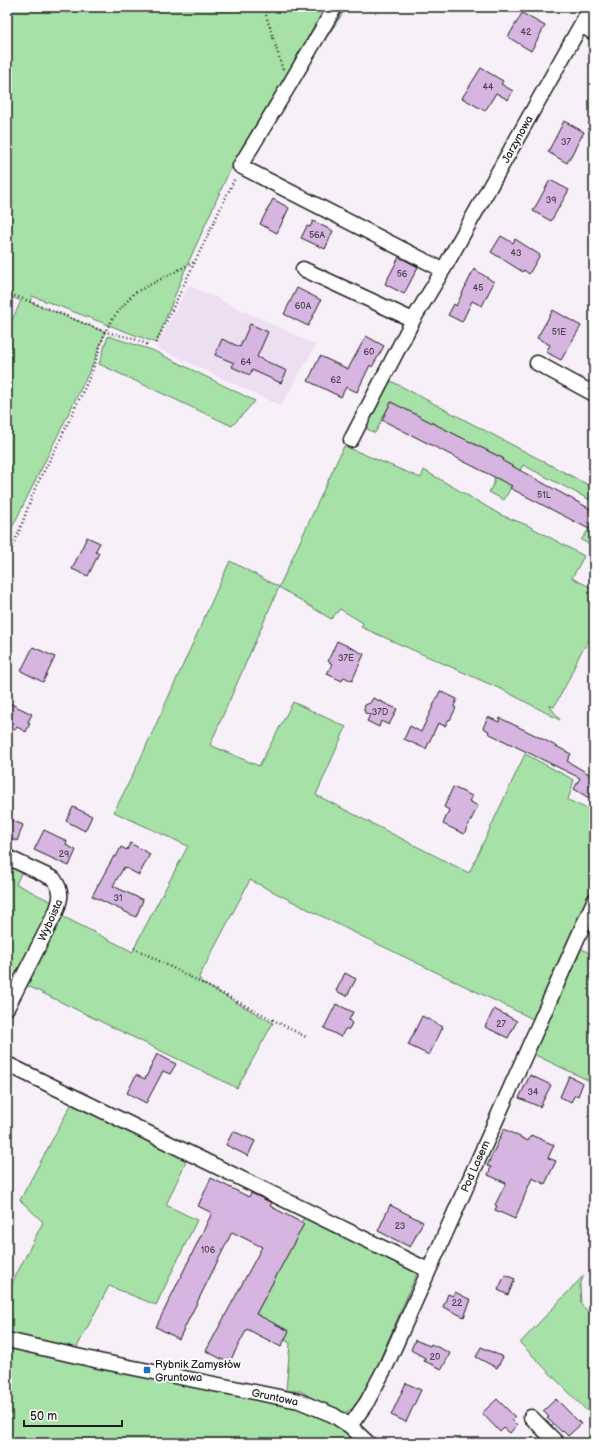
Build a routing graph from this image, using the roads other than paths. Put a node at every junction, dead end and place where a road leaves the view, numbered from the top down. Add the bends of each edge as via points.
1 (335, 7) edge
2 (591, 7) edge
3 (580, 25) junction
4 (594, 33) edge
5 (303, 269) dead end
6 (443, 270) junction
7 (413, 320) junction
8 (537, 363) dead end
9 (594, 394) edge
10 (351, 440) dead end
11 (7, 857) edge
12 (594, 901) edge
13 (7, 1008) edge
14 (7, 1064) edge
15 (428, 1270) junction
16 (7, 1340) edge
17 (531, 1417) dead end
18 (350, 1426) junction
19 (368, 1443) edge
20 (557, 1443) edge

1 - 6 street via 240,166
2 - 3 street, Jarzynowa
3 - 4 street
3 - 6 street, Jarzynowa
5 - 7 street
6 - 7 street, Jarzynowa
7 - 10 street, Jarzynowa
8 - 9 street
11 - 13 street, Wyboista via 54,879 61,895 56,912
12 - 15 street, Pod Lasem
14 - 15 street
15 - 18 street, Pod Lasem via 387,1364 367,1402
16 - 18 street, Gruntowa via 299,1401 333,1415
17 - 20 street
18 - 19 street, Gruntowa

